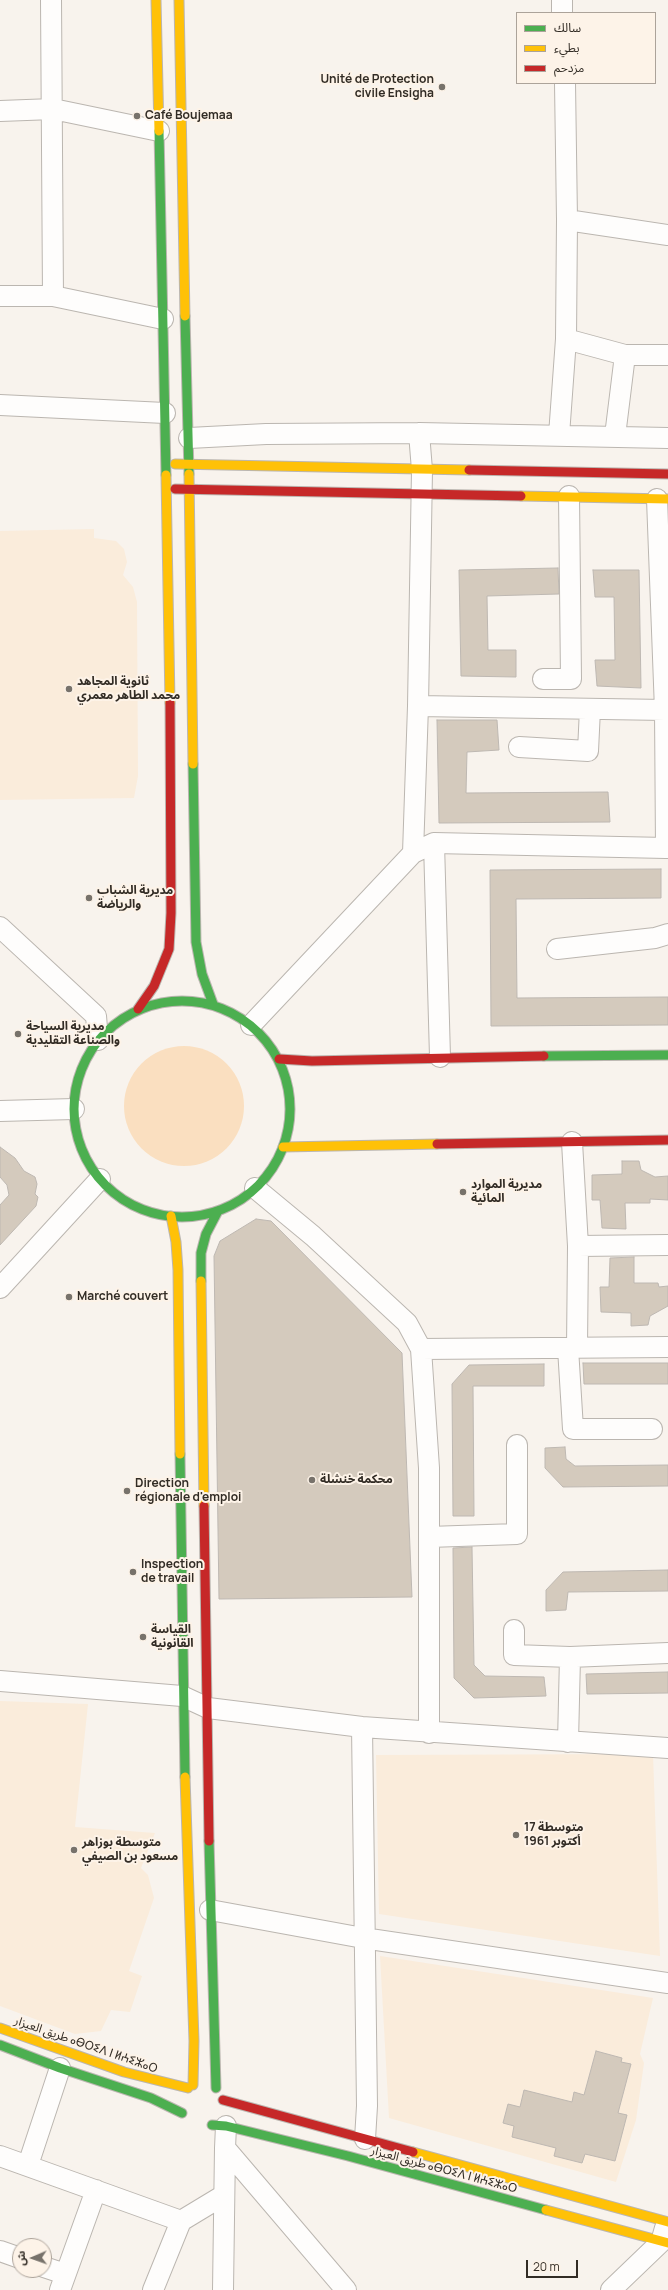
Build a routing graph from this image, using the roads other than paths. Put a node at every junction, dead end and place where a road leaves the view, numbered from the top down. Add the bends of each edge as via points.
1 (51, 0) edge
2 (156, 0) edge
3 (179, 0) edge
4 (562, 0) edge
5 (562, 12) edge
6 (565, 84) edge
7 (53, 109) junction
8 (0, 111) edge
9 (159, 130) junction
10 (567, 220) junction
11 (668, 235) edge
12 (0, 296) edge
13 (52, 296) junction
14 (163, 319) junction
15 (566, 339) junction
16 (625, 355) junction
17 (668, 355) edge
18 (0, 405) edge
19 (165, 413) junction
20 (419, 433) junction
21 (559, 435) junction
22 (615, 436) junction
23 (189, 438) junction
24 (668, 438) edge
25 (167, 463) junction
26 (190, 464) junction
27 (422, 470) junction
28 (668, 474) edge
29 (166, 489) junction
30 (190, 490) junction
31 (420, 493) junction
32 (570, 496) junction
33 (663, 499) edge
34 (543, 679) dead end
35 (666, 702) edge
36 (418, 706) junction
37 (590, 709) junction
38 (519, 747) dead end
39 (434, 843) junction
40 (667, 848) edge
41 (413, 853) junction
42 (0, 927) edge
43 (668, 934) edge
44 (557, 949) dead end
45 (213, 1004) junction
46 (138, 1009) junction
47 (251, 1025) junction
48 (98, 1040) junction
49 (668, 1055) edge
50 (440, 1057) junction
51 (279, 1059) junction
52 (74, 1109) junction
53 (0, 1111) edge
54 (668, 1140) edge
55 (572, 1142) junction
56 (283, 1147) junction
57 (100, 1179) junction
58 (255, 1188) junction
59 (218, 1211) junction
60 (171, 1216) junction
61 (578, 1246) junction
62 (668, 1246) edge
63 (0, 1288) edge
64 (572, 1348) junction
65 (668, 1348) edge
66 (421, 1349) junction
67 (652, 1429) dead end
68 (517, 1445) dead end
69 (429, 1537) junction
70 (514, 1630) dead end
71 (668, 1653) edge
72 (570, 1657) junction
73 (0, 1681) edge
74 (182, 1696) junction
75 (208, 1708) junction
76 (362, 1727) junction
77 (429, 1733) junction
78 (568, 1742) junction
79 (668, 1748) edge
80 (210, 1910) junction
81 (363, 1938) junction
82 (668, 1984) edge
83 (0, 2028) edge
84 (0, 2045) edge
85 (60, 2068) junction
86 (191, 2087) junction
87 (216, 2088) junction
88 (219, 2116) junction
89 (366, 2139) junction
90 (225, 2148) junction
91 (0, 2156) edge
92 (28, 2165) junction
93 (96, 2190) junction
94 (224, 2195) junction
95 (668, 2218) edge
96 (181, 2221) junction
97 (664, 2243) edge
98 (0, 2251) edge
99 (12, 2255) edge
100 (52, 2273) edge
101 (63, 2282) edge
102 (153, 2290) edge
103 (223, 2290) edge
104 (346, 2290) edge
105 (611, 2290) edge

1 - 7 street
2 - 9 main road
3 - 23 main road
4 - 5 street
6 - 10 street
7 - 8 street
7 - 9 street
7 - 13 street
9 - 14 main road
10 - 11 street
10 - 15 street
12 - 13 street
13 - 14 street
14 - 19 main road
15 - 16 street
15 - 21 street
16 - 17 street
16 - 22 street
18 - 19 street
19 - 25 main road
20 - 21 street
20 - 23 street via 266,434
20 - 27 street
21 - 22 street
22 - 24 street
23 - 26 main road
25 - 26 main road
25 - 29 main road
26 - 27 main road
26 - 30 main road
27 - 28 main road
27 - 31 street
29 - 30 main road
29 - 46 main road via 170,676 170,934 169,949 163,968
30 - 31 main road
30 - 45 main road via 194,686 194,910 196,942
31 - 32 main road
31 - 36 street
32 - 33 main road
32 - 34 street via 571,678
33 - 35 street
35 - 37 street
35 - 40 street
36 - 37 street
36 - 41 street
37 - 38 street via 588,751
39 - 40 street
39 - 41 street
39 - 50 street
41 - 47 street
42 - 48 street via 96,1016
43 - 44 street via 655,938
45 - 46 main road via 192,1000 164,1001
45 - 47 main road
46 - 48 main road via 116,1022
47 - 51 main road
48 - 52 main road via 81,1072
49 - 50 main road
50 - 51 main road via 312,1061
51 - 56 main road via 288,1088 290,1118
52 - 53 street
52 - 57 main road via 77,1134 86,1158
54 - 55 main road
55 - 56 main road
55 - 61 street
56 - 58 main road via 272,1169
57 - 60 main road via 132,1204 151,1212
57 - 63 street
58 - 59 main road via 238,1201
58 - 66 street via 302,1226 407,1323
59 - 60 main road via 197,1216
59 - 75 main road via 210,1223 201,1253
60 - 74 main road via 178,1270
61 - 62 street
61 - 64 street
64 - 65 street
64 - 66 street
64 - 67 street via 573,1429
66 - 69 street via 429,1468
68 - 69 street via 517,1534
69 - 77 street
70 - 72 street via 514,1655
71 - 72 street
72 - 78 street
73 - 74 street
74 - 75 street
74 - 86 main road via 194,2041
75 - 76 street
75 - 80 main road
76 - 77 street
76 - 81 street
77 - 78 street
78 - 79 street
80 - 81 street
80 - 87 main road
81 - 82 street
81 - 89 street
83 - 86 main road, طريق العيزار ⴰⴱⵔⵉⴷ ⵏ ⵍⵄⵉⵣⴰⵔ via 124,2072
84 - 85 main road
85 - 86 main road via 145,2096 184,2117 181,2100
85 - 92 street
86 - 87 main road, طريق العيزار ⴰⴱⵔⵉⴷ ⵏ ⵍⵄⵉⵣⴰⵔ via 205,2084
87 - 88 main road
88 - 89 main road, طريق العيزار ⴰⴱⵔⵉⴷ ⵏ ⵍⵄⵉⵣⴰⵔ
88 - 90 street
88 - 97 main road, طريق العيزار ⴰⴱⵔⵉⴷ ⵏ ⵍⵄⵉⵣⴰⵔ via 348,2156
89 - 95 main road, طريق العيزار ⴰⴱⵔⵉⴷ ⵏ ⵍⵄⵉⵣⴰⵔ
90 - 94 street
90 - 104 street
91 - 92 street
92 - 93 street
93 - 96 street
93 - 101 street
94 - 96 street
94 - 103 street
95 - 97 street
96 - 102 street
97 - 105 street
98 - 99 street
100 - 101 street

